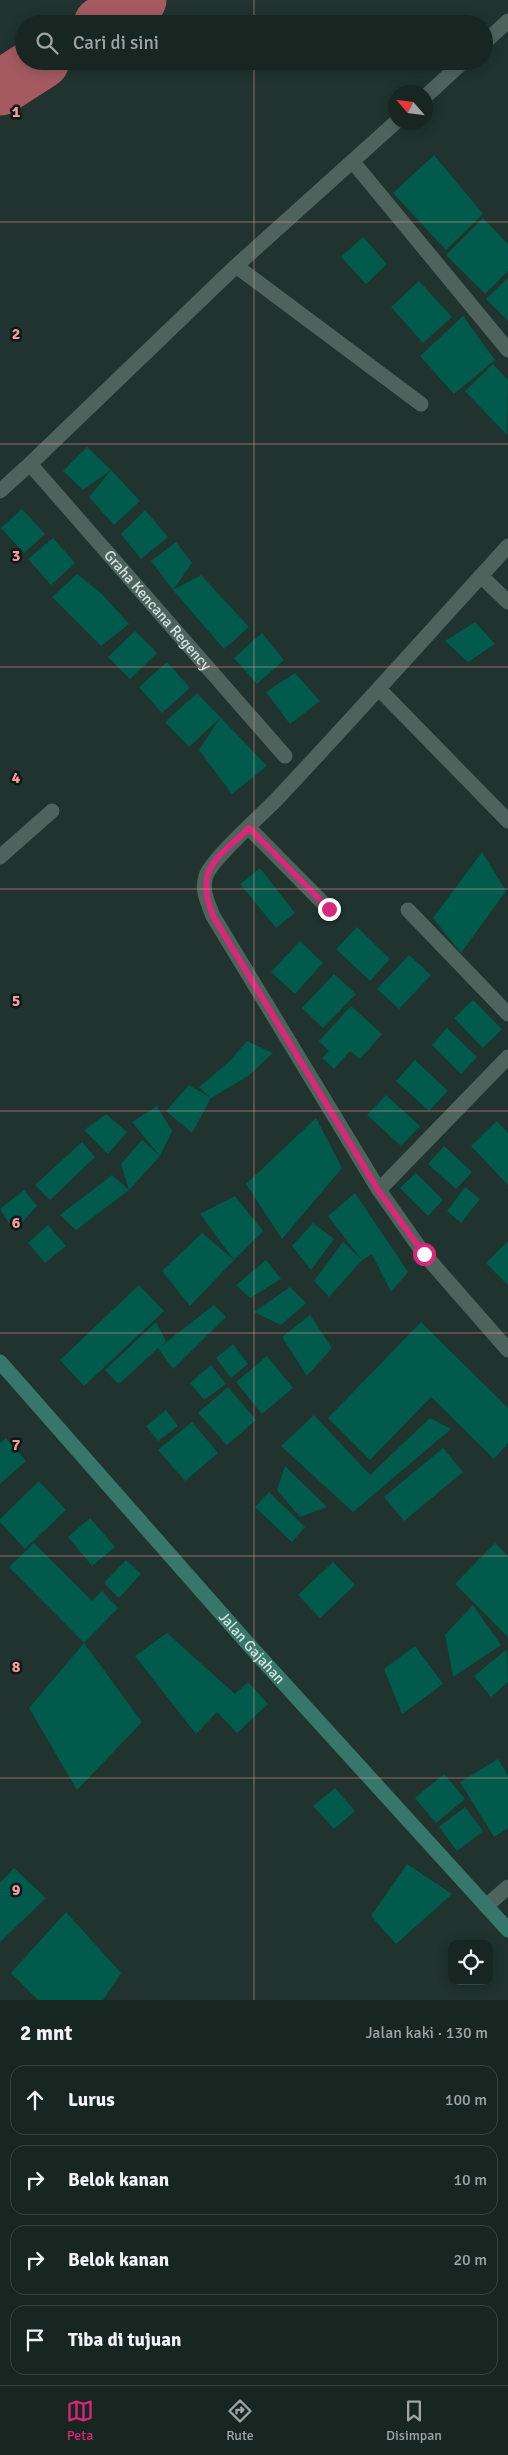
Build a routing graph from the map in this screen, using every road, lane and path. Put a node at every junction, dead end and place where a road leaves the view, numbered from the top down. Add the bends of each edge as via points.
1 (508, 21) edge
2 (493, 35) edge
3 (454, 70) edge
4 (433, 90) edge
5 (388, 129) edge
6 (352, 162) junction
7 (236, 266) junction
8 (508, 350) edge
9 (421, 404) dead end
10 (30, 464) junction
11 (0, 491) edge
12 (508, 546) edge
13 (481, 576) junction
14 (508, 602) edge
15 (379, 689) junction
16 (285, 756) dead end
17 (52, 811) dead end
18 (508, 821) edge
19 (249, 828) junction
20 (0, 857) edge
21 (329, 909) dead end
22 (408, 910) dead end
23 (508, 1014) edge
24 (508, 1057) edge
25 (378, 1190) junction
26 (508, 1350) edge
27 (0, 1362) edge
28 (508, 1886) edge
29 (486, 1906) junction
30 (508, 1930) edge

1 - 2 street
3 - 4 street
5 - 6 street
6 - 7 street
6 - 8 street
7 - 9 street
7 - 10 street
10 - 11 street
10 - 16 street, Graha Kencana Regency
12 - 13 street
13 - 14 street
13 - 15 street
15 - 18 street
15 - 19 street
17 - 20 street
19 - 21 street
19 - 25 street via 213,862 206,876 205,895 213,916
22 - 23 street
24 - 25 street
25 - 26 street via 424,1254
27 - 29 street, Jalan Gajahan via 249,1645
28 - 29 street
29 - 30 street, Jalan Gajahan

